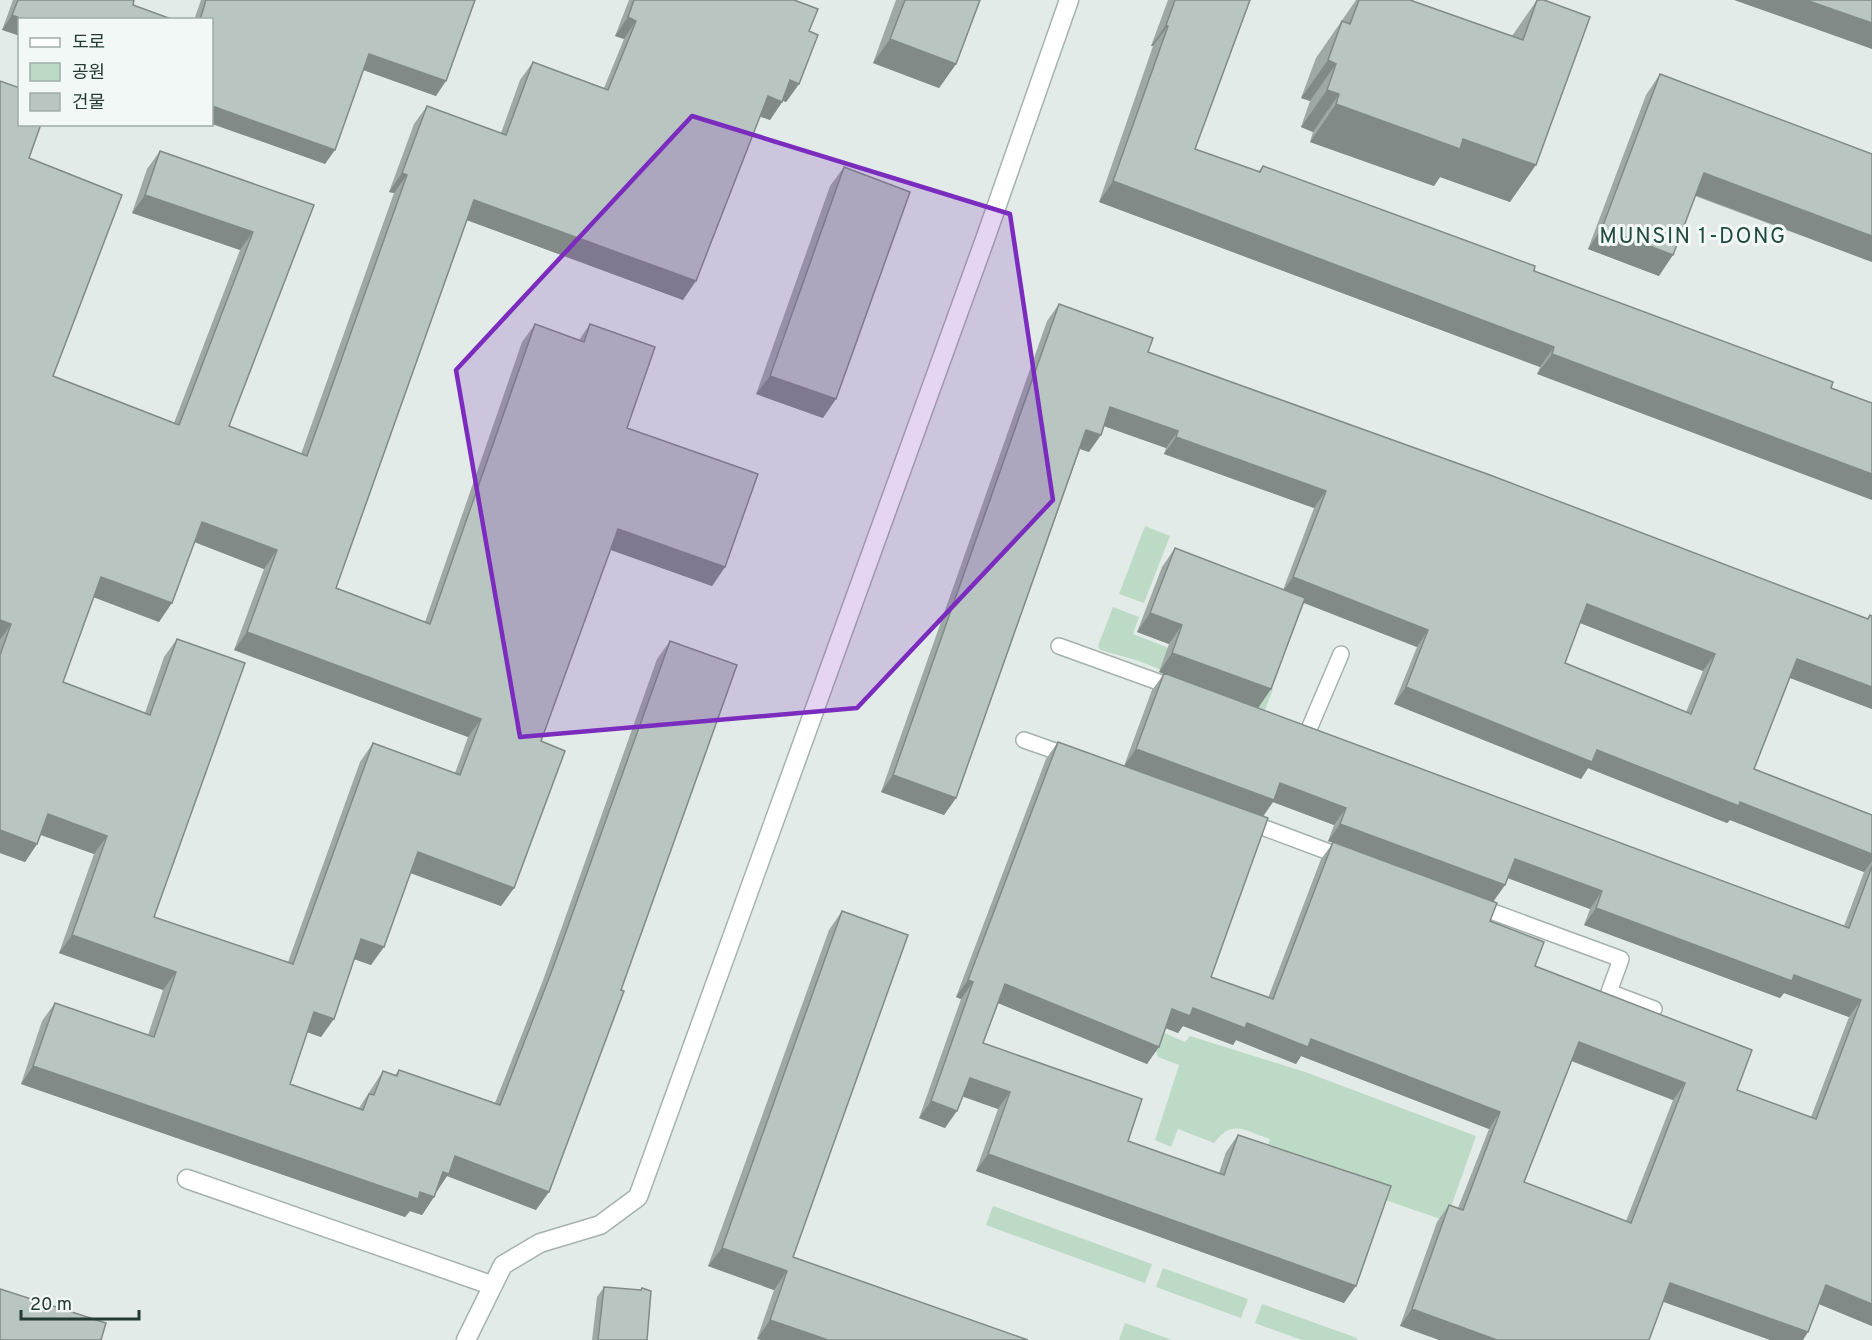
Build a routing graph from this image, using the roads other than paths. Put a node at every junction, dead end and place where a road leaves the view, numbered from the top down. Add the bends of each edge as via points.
1 (1068, 0) edge
2 (1059, 646) dead end
3 (1341, 654) dead end
4 (1194, 695) edge
5 (1306, 736) edge
6 (1024, 740) dead end
7 (1090, 764) edge
8 (1234, 817) edge
9 (1355, 861) edge
10 (1455, 898) edge
11 (1654, 1009) edge
12 (187, 1179) dead end
13 (491, 1285) junction
14 (466, 1340) edge

1 - 13 street via 638,1197 600,1225 540,1243 503,1266
2 - 4 lane
3 - 5 lane
6 - 7 lane
8 - 9 lane
10 - 11 lane via 1621,959 1609,992
12 - 13 street
13 - 14 street

